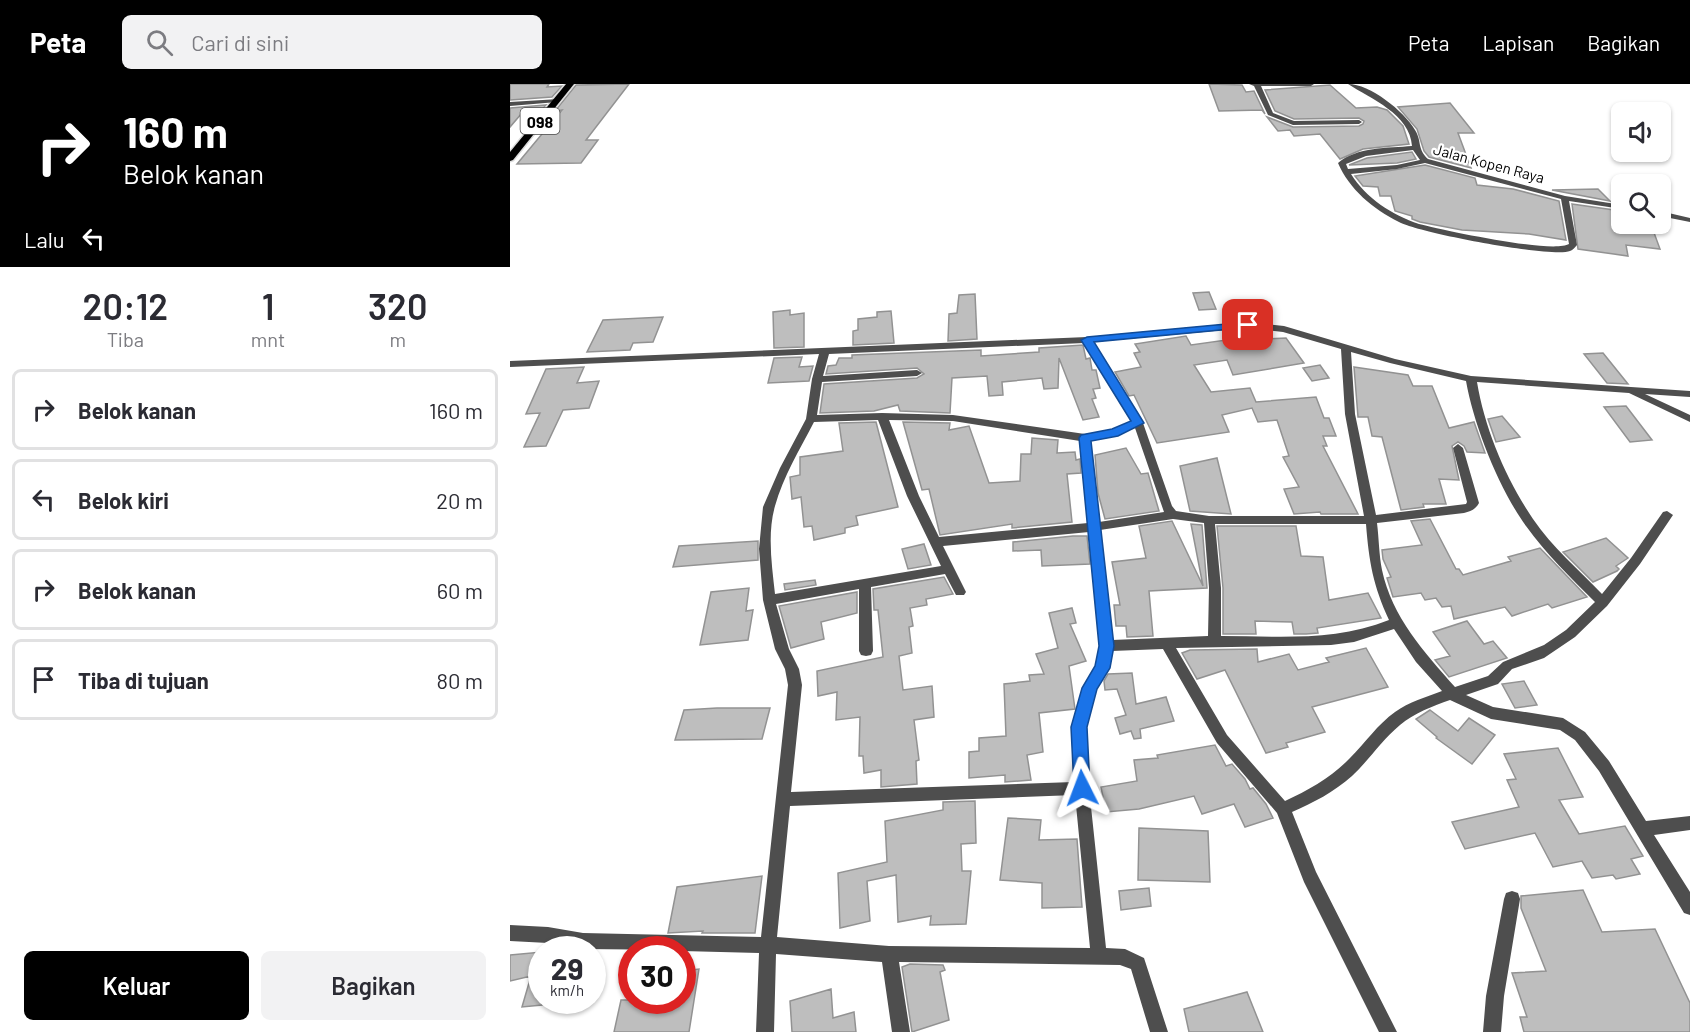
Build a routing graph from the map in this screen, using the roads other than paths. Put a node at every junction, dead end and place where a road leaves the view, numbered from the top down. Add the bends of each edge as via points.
1 (570, 84) edge
2 (1251, 84) edge
3 (1311, 84) edge
4 (1351, 84) edge
5 (1257, 85) edge
6 (557, 100) junction
7 (510, 104) edge
8 (1359, 122) dead end
9 (1414, 148) junction
10 (510, 158) edge
11 (1425, 161) junction
12 (1345, 172) junction
13 (1565, 198) junction
14 (1611, 205) edge
15 (1671, 216) edge
16 (1690, 220) edge
17 (1087, 340) junction
18 (1346, 347) junction
19 (825, 350) junction
20 (510, 364) edge
21 (917, 373) dead end
22 (817, 379) junction
23 (1471, 379) junction
24 (1627, 390) junction
25 (1690, 394) edge
26 (882, 416) junction
27 (811, 419) junction
28 (1690, 419) edge
29 (1138, 423) junction
30 (1085, 438) junction
31 (1458, 448) dead end
32 (1173, 515) junction
33 (1667, 515) dead end
34 (1209, 520) junction
35 (1371, 520) junction
36 (1094, 527) junction
37 (935, 542) junction
38 (949, 569) junction
39 (865, 585) junction
40 (960, 592) dead end
41 (769, 600) junction
42 (1603, 603) junction
43 (1396, 622) junction
44 (1214, 640) junction
45 (1166, 643) junction
46 (1106, 646) junction
47 (866, 651) dead end
48 (1453, 695) junction
49 (1082, 788) junction
50 (782, 799) junction
51 (1283, 809) junction
52 (1690, 823) edge
53 (1642, 829) junction
54 (1512, 899) dead end
55 (1690, 907) edge
56 (510, 933) edge
57 (768, 945) junction
58 (889, 954) junction
59 (1099, 956) junction
60 (765, 1032) edge
61 (901, 1032) edge
62 (1159, 1032) edge
63 (1388, 1032) edge
64 (1492, 1032) edge

1 - 6 main road, 098
2 - 5 street
3 - 5 street
4 - 9 street, Jalan Kopen Raya via 1404,120 1414,134
5 - 8 street via 1268,112 1284,121
6 - 7 street
6 - 10 main road, 098
9 - 11 street, Jalan Kopen Raya
9 - 12 street via 1345,160
11 - 12 street
11 - 13 street, Jalan Kopen Raya
12 - 13 street via 1366,195 1410,224 1552,249 1573,246
13 - 14 street, Jalan Kopen Raya
15 - 16 street
17 - 18 street via 1248,325 1284,330
17 - 19 street
17 - 29 street
18 - 23 street
18 - 35 street via 1350,414
19 - 20 street
19 - 22 street
21 - 22 street
22 - 27 street
23 - 24 street
23 - 42 street via 1487,439 1529,522
24 - 25 street
24 - 28 street
26 - 27 street
26 - 30 street via 990,422
26 - 37 street
27 - 41 street via 769,507 765,549
29 - 30 street via 1114,433
29 - 32 street via 1164,503
30 - 36 street
31 - 35 street via 1472,496 1470,507
32 - 34 street
32 - 36 street
33 - 42 street via 1640,558
34 - 35 street
34 - 44 street via 1215,588
35 - 43 street via 1378,580
36 - 37 street
36 - 46 street
37 - 38 street
38 - 39 street
38 - 40 street
39 - 41 street
39 - 47 street
41 - 50 street via 795,685
42 - 48 street via 1559,642 1510,663 1487,682
43 - 44 street via 1368,635 1334,640
43 - 48 street
44 - 45 street
45 - 46 street
45 - 51 street via 1222,740
46 - 49 street via 1102,668 1090,688 1079,727
48 - 51 street via 1403,715 1337,779
48 - 53 street via 1491,713 1569,727 1599,760
49 - 50 street
49 - 59 street
50 - 57 street
51 - 63 street via 1310,878
52 - 53 street
53 - 55 street
54 - 64 street
56 - 57 street via 583,941
57 - 58 street
57 - 60 street
58 - 59 street
58 - 61 street
59 - 62 street via 1126,957 1138,964

